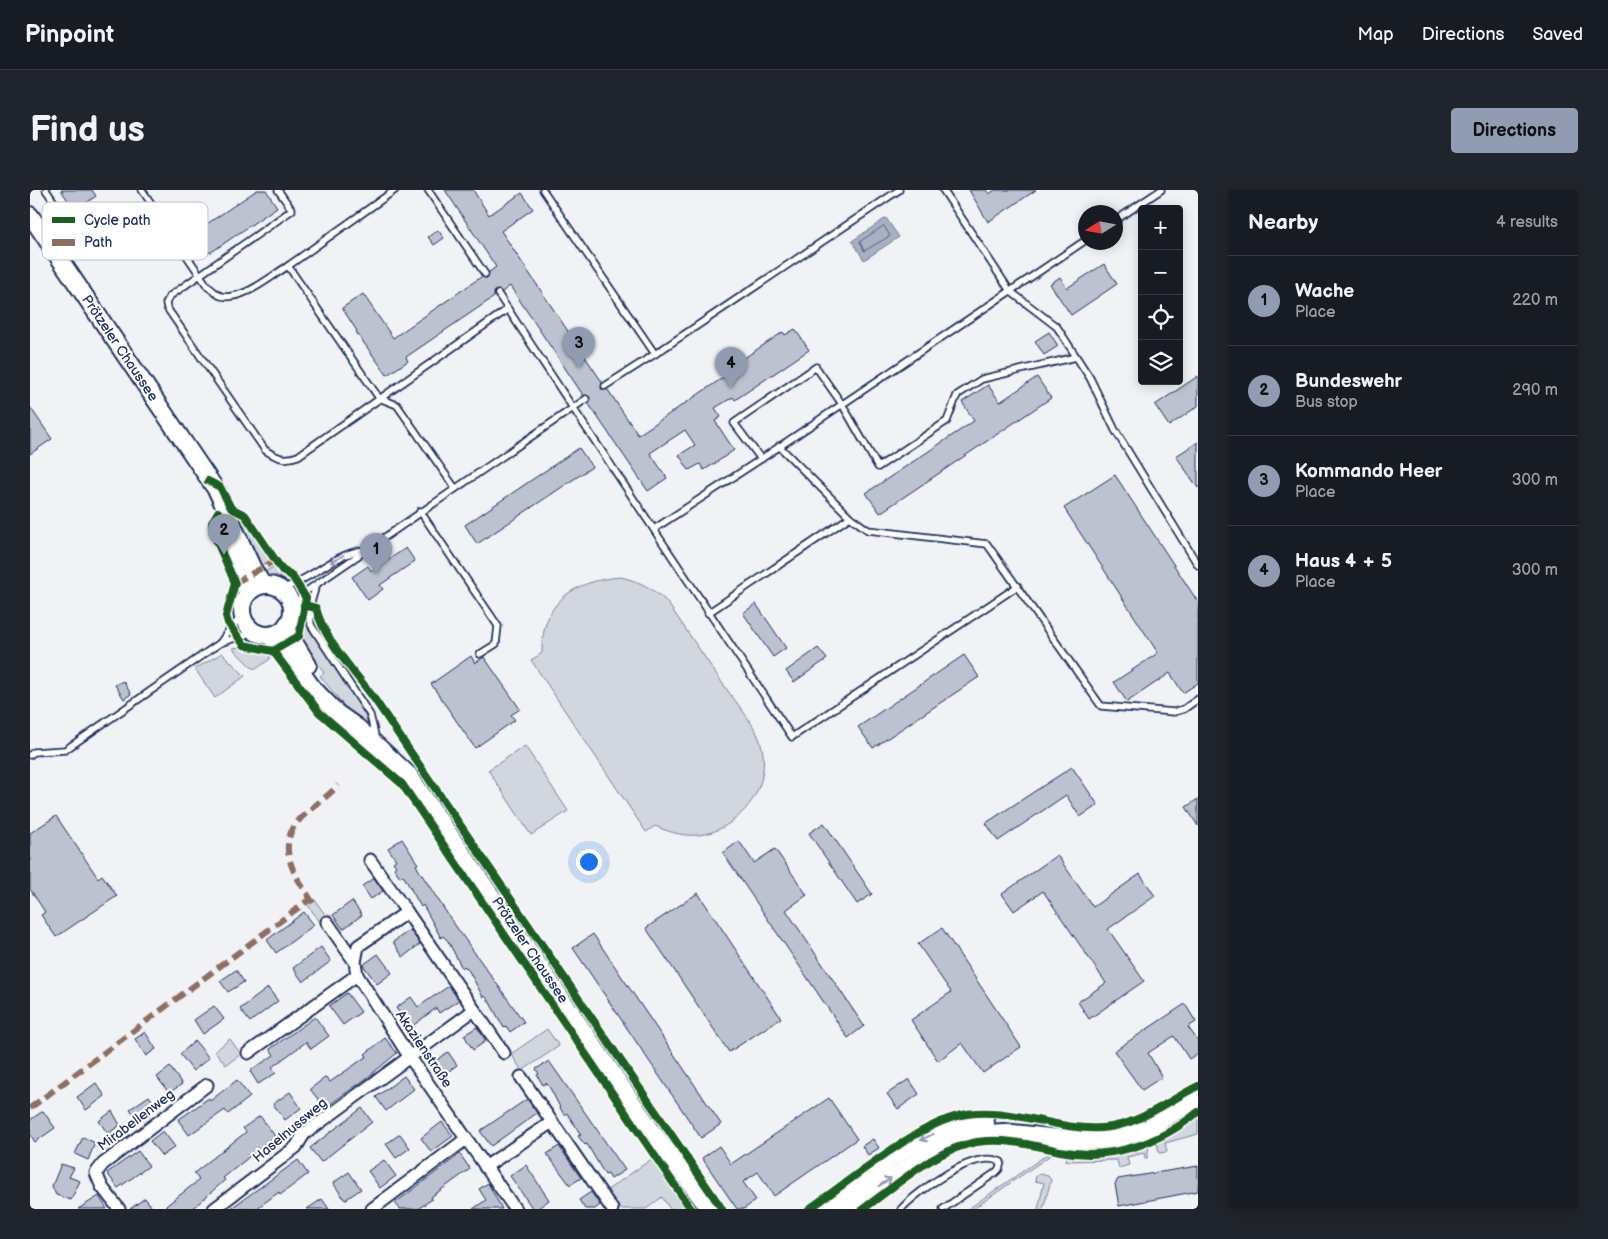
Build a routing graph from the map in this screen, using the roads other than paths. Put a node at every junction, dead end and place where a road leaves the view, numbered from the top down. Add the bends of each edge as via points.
1 (46, 190) edge
2 (142, 190) edge
3 (278, 190) edge
4 (395, 190) edge
5 (428, 190) edge
6 (543, 190) edge
7 (899, 190) edge
8 (943, 190) edge
9 (1161, 190) edge
10 (54, 202) edge
11 (150, 202) edge
12 (30, 215) edge
13 (1123, 215) edge
14 (42, 233) edge
15 (1078, 245) edge
16 (60, 260) edge
17 (191, 260) edge
18 (288, 266) junction
19 (486, 274) dead end
20 (201, 275) junction
21 (1010, 291) junction
22 (498, 294) dead end
23 (508, 308) junction
24 (655, 354) junction
25 (1076, 357) junction
26 (605, 386) dead end
27 (379, 398) junction
28 (586, 399) dead end
29 (842, 404) junction
30 (573, 408) junction
31 (779, 446) junction
32 (762, 459) junction
33 (208, 481) junction
34 (455, 488) junction
35 (420, 511) junction
36 (850, 517) junction
37 (654, 529) junction
38 (365, 550) junction
39 (1198, 565) edge
40 (317, 584) junction
41 (263, 586) junction
42 (1018, 586) junction
43 (281, 589) junction
44 (247, 594) junction
45 (708, 613) junction
46 (242, 616) junction
47 (289, 616) junction
48 (261, 633) junction
49 (220, 643) junction
50 (480, 654) dead end
51 (1198, 699) edge
52 (357, 727) junction
53 (376, 744) junction
54 (30, 755) edge
55 (370, 860) dead end
56 (407, 912) junction
57 (327, 922) dead end
58 (355, 962) junction
59 (357, 975) junction
60 (474, 1010) junction
61 (248, 1053) dead end
62 (504, 1053) dead end
63 (409, 1056) junction
64 (521, 1077) dead end
65 (207, 1085) dead end
66 (1198, 1098) edge
67 (552, 1122) junction
68 (973, 1128) junction
69 (466, 1139) junction
70 (485, 1167) junction
71 (689, 1185) junction
72 (119, 1209) edge
73 (214, 1209) edge
74 (372, 1209) edge
75 (515, 1209) edge
76 (612, 1209) edge
77 (703, 1209) edge
78 (709, 1209) edge
79 (822, 1209) edge
80 (844, 1209) edge
81 (901, 1209) edge
82 (943, 1209) edge

1 - 10 lane
2 - 11 lane
3 - 20 lane via 292,210
4 - 18 lane
5 - 19 lane
6 - 24 lane
7 - 24 lane
8 - 21 lane
9 - 13 lane
12 - 14 main road, Prötzeler Chaussee
15 - 21 lane
16 - 33 main road, Prötzeler Chaussee
17 - 20 lane
18 - 20 lane via 235,296 220,296 208,287
18 - 27 lane
20 - 27 lane via 170,296 167,308 265,450 287,460 298,456
21 - 25 lane via 1057,327
21 - 29 lane
22 - 23 lane
23 - 27 lane
23 - 30 lane
24 - 26 lane
25 - 29 lane via 982,379 957,395 947,421 878,467
25 - 39 lane via 1115,430
27 - 34 lane via 397,405
28 - 30 lane
29 - 31 lane
29 - 32 lane via 816,367 808,372 734,423
30 - 34 lane
30 - 37 lane
31 - 32 lane
31 - 36 lane
32 - 37 lane
33 - 41 main road, Prötzeler Chaussee via 217,491
33 - 44 main road, Prötzeler Chaussee
34 - 35 lane
35 - 38 lane
35 - 50 lane via 498,626 496,644
36 - 42 lane via 868,530 987,544
36 - 45 lane
37 - 45 lane
38 - 40 lane
38 -> 43 lane via 347,553 301,581
40 - 47 lane via 299,596
40 - 53 lane via 309,611 311,626 370,715
41 - 43 main road
41 - 44 main road
42 - 45 lane via 792,737
42 - 51 lane via 1101,706 1174,712
43 - 47 main road, Prötzeler Chaussee via 288,598
44 - 46 main road
46 - 48 main road, Prötzeler Chaussee via 247,626
46 - 49 lane
47 - 48 main road via 280,632
47 - 52 main road, Prötzeler Chaussee via 291,636 311,669
48 - 49 lane
48 - 52 main road, Prötzeler Chaussee via 282,646 312,687
49 - 54 lane via 65,750
52 - 53 main road, Prötzeler Chaussee
53 - 71 main road, Prötzeler Chaussee via 409,775 426,798
55 - 56 street
56 - 58 street via 358,946
56 - 60 street
57 - 58 street, Akazienstraße
58 - 59 street, Akazienstraße
59 - 61 street
59 - 63 street, Akazienstraße
60 - 62 street
60 - 63 street, Haselnussweg
63 - 69 street, Akazienstraße
63 - 73 street, Haselnussweg via 304,1134 296,1147
64 - 67 street
65 - 72 street, Mirabellenweg via 102,1164 96,1173 102,1188
66 - 68 main road via 1162,1122 1130,1136 1100,1141 1063,1145
67 - 70 street
67 - 76 street
68 -> 79 main road via 943,1130 924,1138
80 -> 68 main road
69 - 70 street, Akazienstraße
69 - 74 street
70 - 75 street, Akazienstraße
71 - 77 main road, Prötzeler Chaussee
71 - 78 main road, Prötzeler Chaussee
81 - 82 lane via 916,1193 955,1169 989,1159 1001,1162 999,1170

